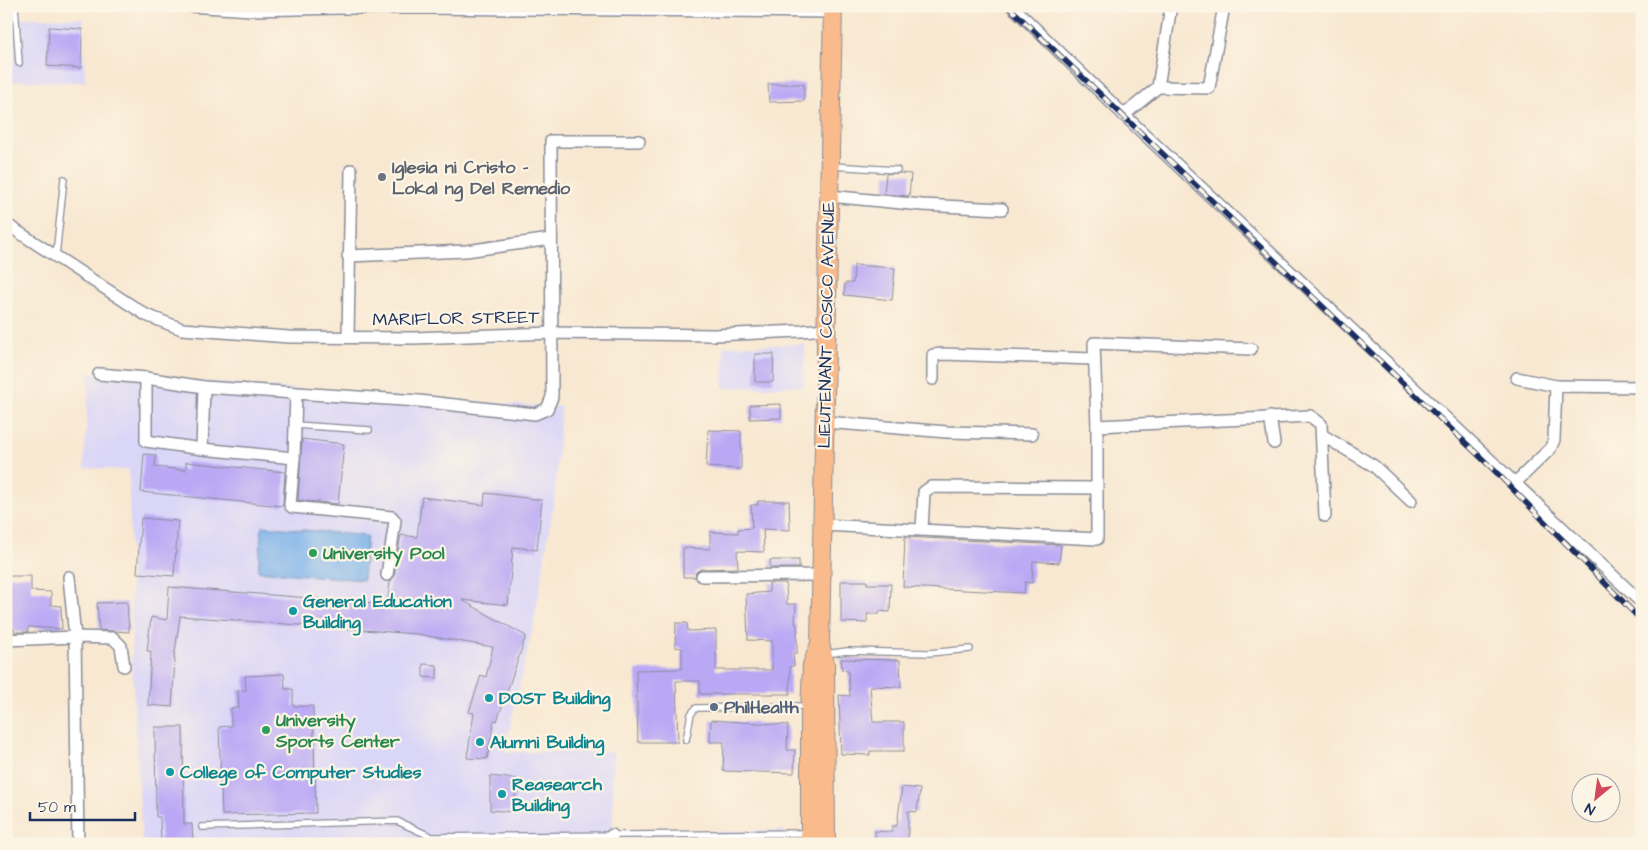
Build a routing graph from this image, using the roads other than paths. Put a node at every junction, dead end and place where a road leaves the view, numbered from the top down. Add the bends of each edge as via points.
1 (15, 6) edge
2 (189, 6) edge
3 (200, 6) edge
4 (1012, 6) edge
5 (1171, 6) edge
6 (1224, 6) edge
7 (340, 7) edge
8 (427, 7) edge
9 (251, 8) edge
10 (524, 8) edge
11 (616, 8) edge
12 (833, 9) edge
13 (20, 63) dead end
14 (1158, 87) junction
15 (1124, 115) junction
16 (640, 140) dead end
17 (829, 166) junction
18 (351, 170) dead end
19 (897, 170) dead end
20 (64, 179) dead end
21 (829, 196) junction
22 (1002, 209) dead end
23 (6, 224) edge
24 (551, 239) junction
25 (56, 255) junction
26 (348, 256) junction
27 (826, 328) junction
28 (552, 333) junction
29 (348, 337) junction
30 (1251, 350) dead end
31 (1094, 359) junction
32 (99, 374) dead end
33 (146, 378) junction
34 (1517, 378) dead end
35 (933, 379) dead end
36 (1556, 386) junction
37 (204, 387) junction
38 (1642, 387) edge
39 (296, 393) junction
40 (1270, 417) junction
41 (825, 422) junction
42 (295, 425) junction
43 (1097, 426) junction
44 (369, 430) dead end
45 (1032, 434) dead end
46 (1322, 435) junction
47 (1274, 443) dead end
48 (202, 449) junction
49 (294, 458) junction
50 (1516, 483) junction
51 (1096, 488) junction
52 (1411, 501) dead end
53 (1325, 516) dead end
54 (823, 525) junction
55 (922, 530) junction
56 (387, 575) dead end
57 (822, 575) junction
58 (702, 576) dead end
59 (69, 577) dead end
60 (1642, 603) edge
61 (75, 637) junction
62 (6, 640) edge
63 (970, 649) dead end
64 (820, 651) junction
65 (124, 666) dead end
66 (811, 706) junction
67 (686, 740) dead end
68 (202, 827) dead end
69 (810, 838) edge
70 (612, 839) edge
71 (78, 844) edge
72 (826, 844) edge

1 - 13 lane
2 - 3 street
3 - 9 street
4 - 15 street
5 - 14 street
6 - 14 street via 1209,88
7 - 8 street
7 - 9 street
8 - 10 street
10 - 11 street
11 - 12 street
12 - 17 main road, LIEUTENANT COSICO AVENUE
14 - 15 street
15 - 50 street
16 - 24 street via 551,140
17 - 19 lane
17 - 21 main road, LIEUTENANT COSICO AVENUE
18 - 26 street
20 - 25 lane
21 - 22 street via 922,206
21 - 27 main road, LIEUTENANT COSICO AVENUE
23 - 25 street, MARIFLOR STREET
24 - 26 street via 466,251
24 - 28 street
25 - 29 street, MARIFLOR STREET via 146,315 182,329 289,337
26 - 29 street
27 - 28 street, MARIFLOR STREET via 714,335
27 - 41 main road, LIEUTENANT COSICO AVENUE
28 - 29 street, MARIFLOR STREET
28 - 39 street via 552,397 548,409 535,414 419,401
30 - 31 street via 1094,343
31 - 35 street via 933,355
31 - 43 street
32 - 33 street
33 - 37 street
33 - 48 street via 146,441
34 - 36 street
36 - 38 street
36 - 50 street via 1554,440 1550,449
37 - 39 street
37 - 48 street
39 - 42 street
40 - 43 street
40 - 46 street via 1310,416 1321,424
40 - 47 street
41 - 45 street
41 - 54 main road, LIEUTENANT COSICO AVENUE
42 - 44 lane
42 - 49 street
43 - 51 street
46 - 52 street via 1374,466
46 - 53 street
48 - 49 street
49 - 56 street via 289,503 292,507 392,517 395,521
50 - 60 street
51 - 55 street via 931,487 924,492
51 - 55 street via 1097,538
54 - 55 street
54 - 57 main road, LIEUTENANT COSICO AVENUE
57 - 58 street
57 - 64 main road, LIEUTENANT COSICO AVENUE
59 - 61 street
61 - 62 street
61 - 65 street via 113,638 121,646
61 - 71 street
63 - 64 lane via 929,654
64 - 66 main road, LIEUTENANT COSICO AVENUE via 812,664
64 - 72 main road, LIEUTENANT COSICO AVENUE via 826,664
66 - 67 lane via 696,708 691,714
66 - 69 main road, LIEUTENANT COSICO AVENUE
68 - 70 lane via 397,821 432,837
69 - 70 lane

